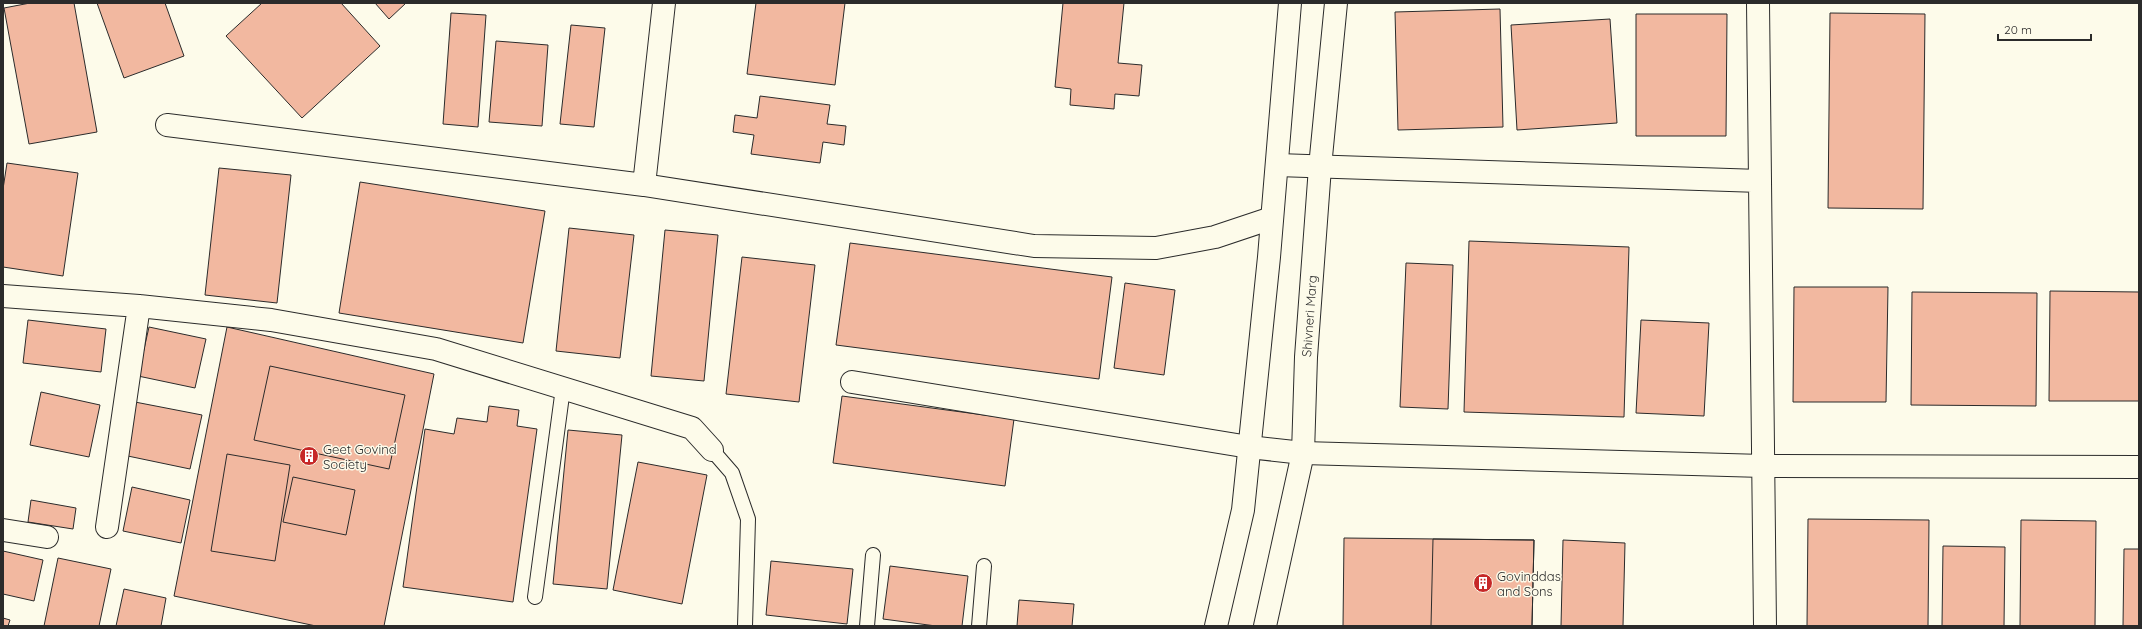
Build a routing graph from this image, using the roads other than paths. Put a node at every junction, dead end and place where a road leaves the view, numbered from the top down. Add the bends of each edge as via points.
1 (664, 3) edge
2 (1290, 3) edge
3 (1336, 3) edge
4 (1758, 3) edge
5 (167, 125) dead end
6 (1276, 165) junction
7 (1320, 167) junction
8 (1760, 181) junction
9 (644, 185) junction
10 (1272, 218) junction
11 (3, 296) edge
12 (139, 306) junction
13 (852, 382) dead end
14 (564, 388) junction
15 (1249, 447) junction
16 (712, 450) joint
17 (1303, 453) junction
18 (1763, 466) junction
19 (2139, 466) edge
20 (108, 527) dead end
21 (3, 530) edge
22 (47, 537) dead end
23 (873, 555) dead end
24 (984, 566) dead end
25 (535, 597) dead end
26 (745, 626) edge
27 (867, 626) edge
28 (979, 626) edge
29 (1216, 626) edge
30 (1265, 626) edge
31 (1765, 626) edge

1 - 9 street
2 - 6 street
3 - 7 street, Shivneri Marg
4 - 8 street
5 - 9 street
6 - 7 street
6 - 10 street
7 - 8 street
7 - 17 street, Shivneri Marg via 1306,357
8 - 18 street
9 - 10 street via 1034,246 1156,248 1215,237
10 - 15 street
11 - 12 street
12 - 14 street via 271,320 436,349
12 - 20 street
13 - 15 street
14 - 16 street via 692,428
14 - 25 lane
15 - 17 street
15 - 29 street via 1243,510
16 - 26 lane via 732,473 748,519
17 - 18 street
17 - 30 street, Shivneri Marg
18 - 19 street
18 - 31 street
21 - 22 street
23 - 27 lane
24 - 28 lane

